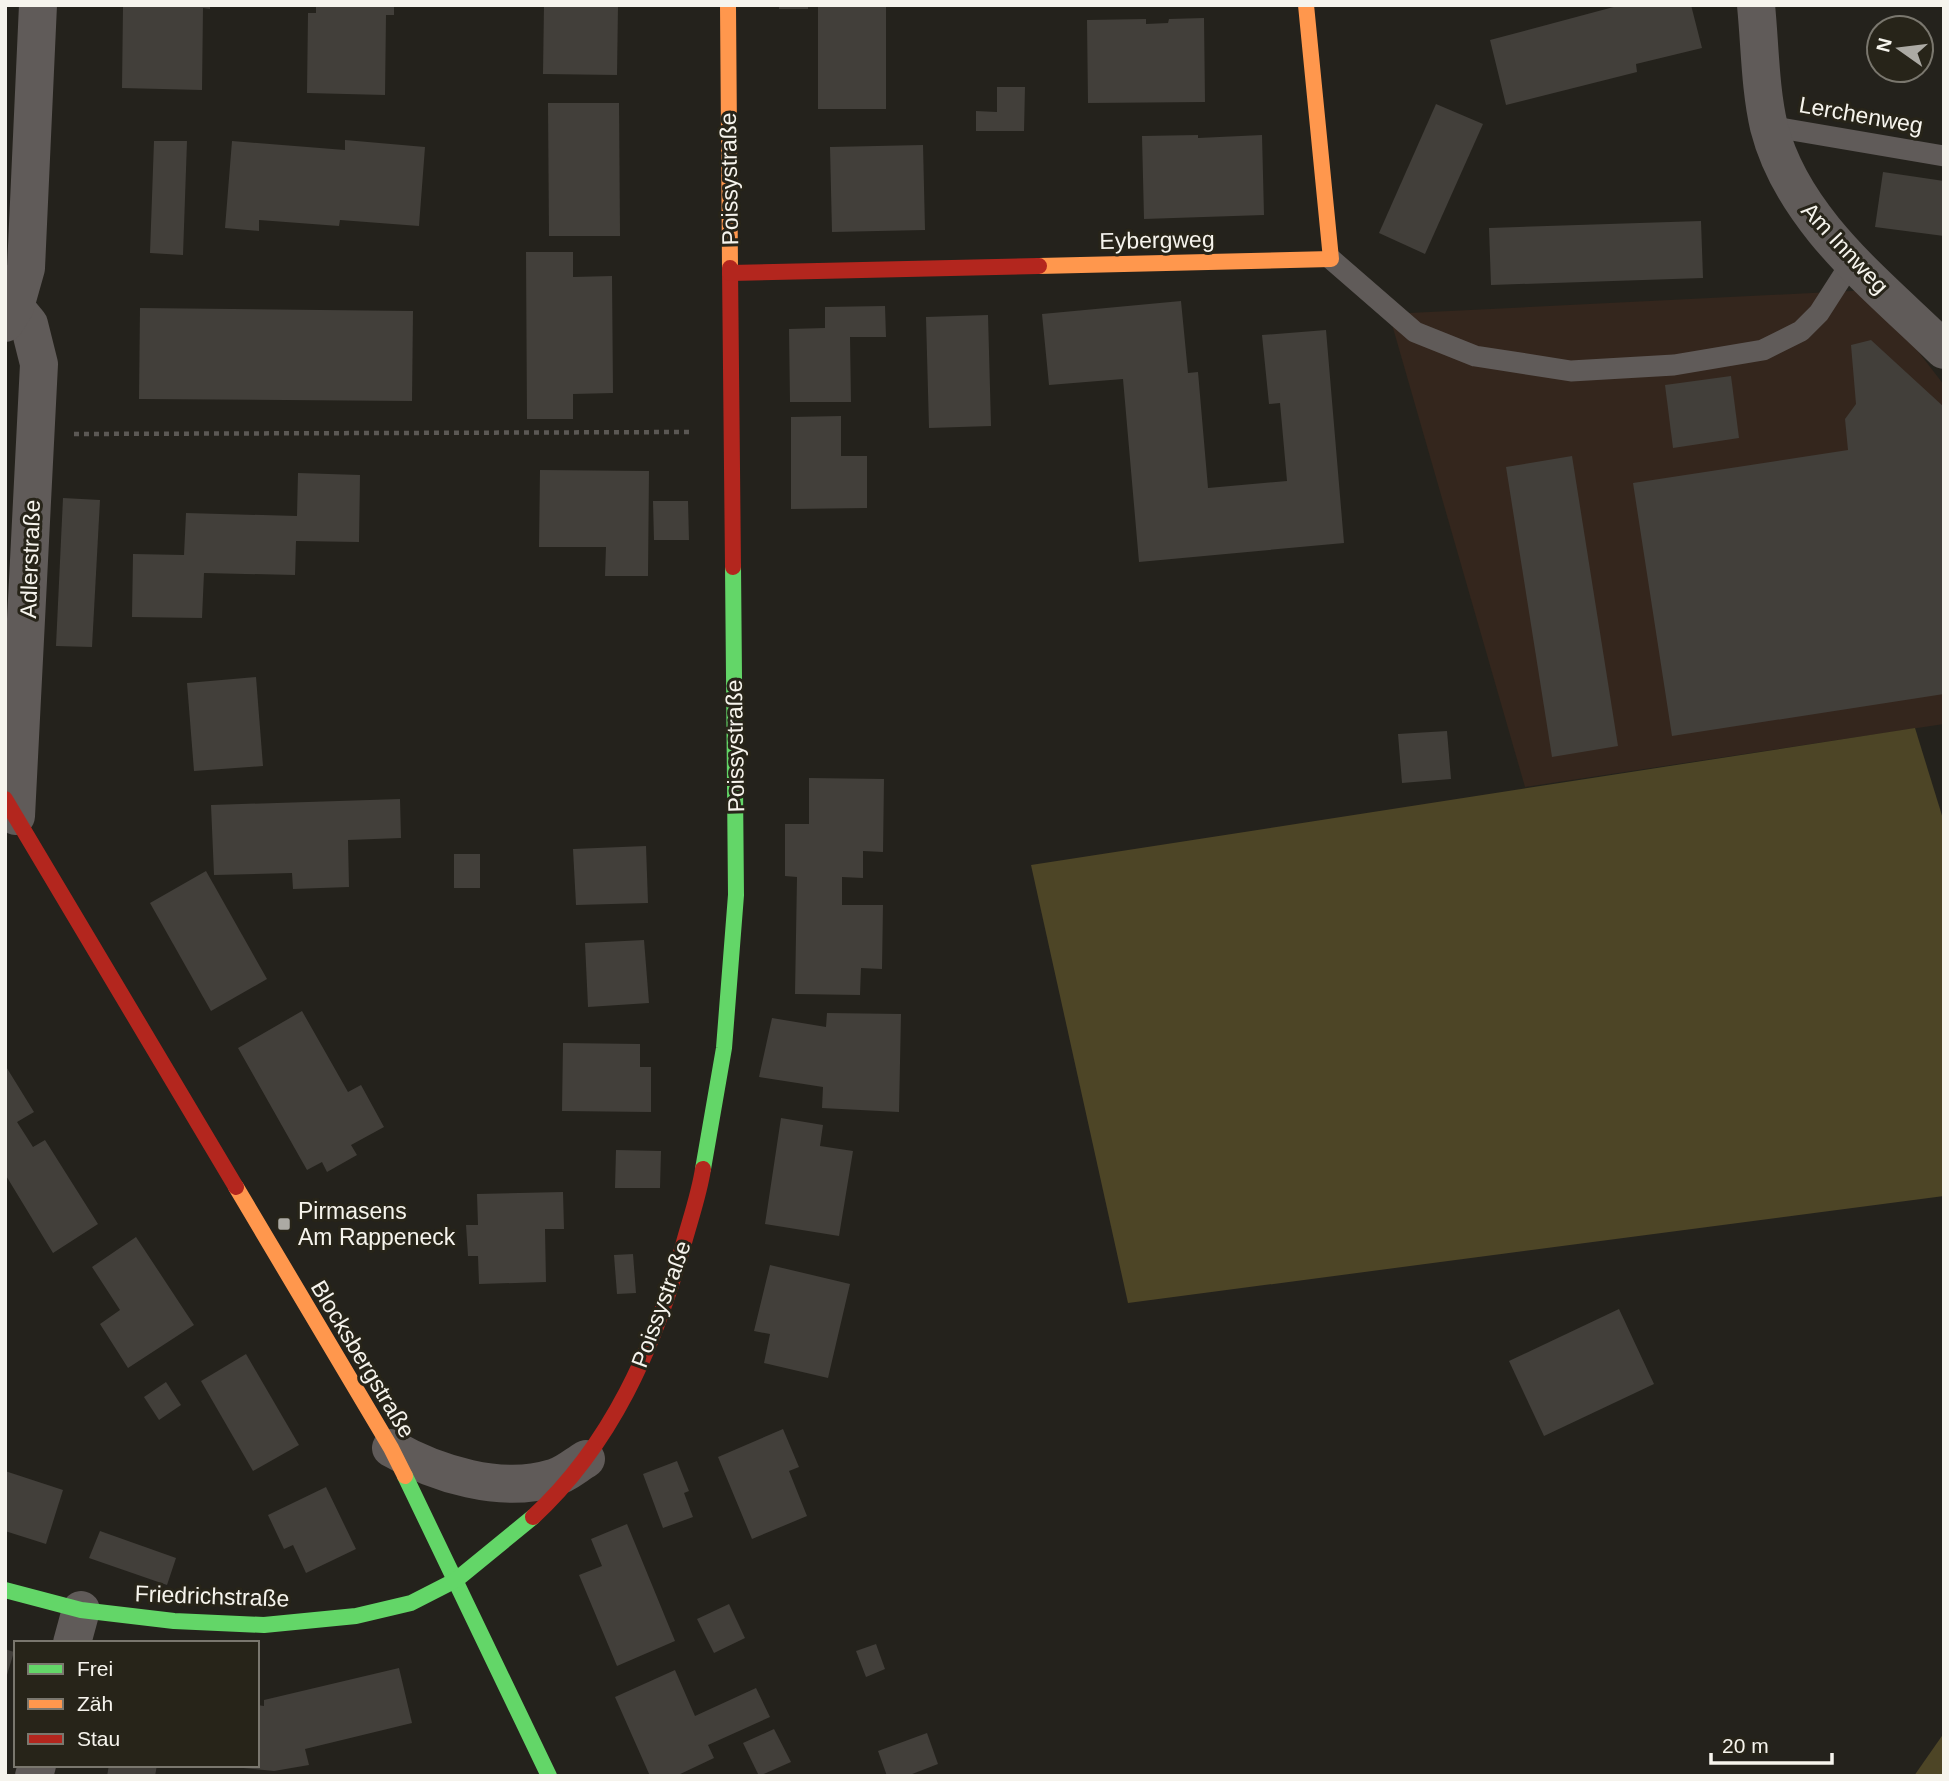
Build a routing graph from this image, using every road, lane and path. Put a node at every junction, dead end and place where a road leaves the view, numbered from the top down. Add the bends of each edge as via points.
1 (38, 5) edge
2 (728, 5) edge
3 (1306, 5) edge
4 (1756, 5) edge
5 (1769, 126) junction
6 (1944, 156) edge
7 (1331, 259) junction
8 (1853, 260) junction
9 (730, 273) junction
10 (10, 315) edge
11 (1944, 350) edge
12 (732, 432) junction
13 (34, 434) junction
14 (11, 807) edge
15 (391, 1448) junction
16 (586, 1459) junction
17 (456, 1580) junction
18 (5, 1590) edge
19 (77, 1626) edge
20 (549, 1776) edge

1 - 10 street, Adlerstraße via 26,268
2 - 9 street, Poissystraße
3 - 7 street
4 - 5 street, Am Innweg
5 - 6 lane, Lerchenweg
5 - 8 street, Am Innweg via 1794,191
7 - 8 lane via 1415,332 1475,356 1571,371 1674,365 1763,349 1801,331 1819,313
7 - 9 street, Eybergweg
8 - 11 street, Am Innweg
9 - 12 street, Poissystraße
10 - 13 street, Adlerstraße via 29,324 39,364
12 - 13 path
12 - 16 street, Poissystraße via 736,895 724,1048 701,1183 671,1288 641,1365 605,1434
13 - 14 street, Adlerstraße via 31,569
14 - 15 street, Blocksbergstraße
15 - 16 street, Poissystraße via 421,1465 466,1477 513,1482 554,1478
15 - 17 street, Blocksbergstraße
16 - 17 street, Poissystraße via 562,1490
17 - 19 street, Friedrichstraße via 411,1603 356,1616 264,1625 174,1621
17 - 20 street, Blocksbergstraße
18 - 19 street, Friedrichstraße

